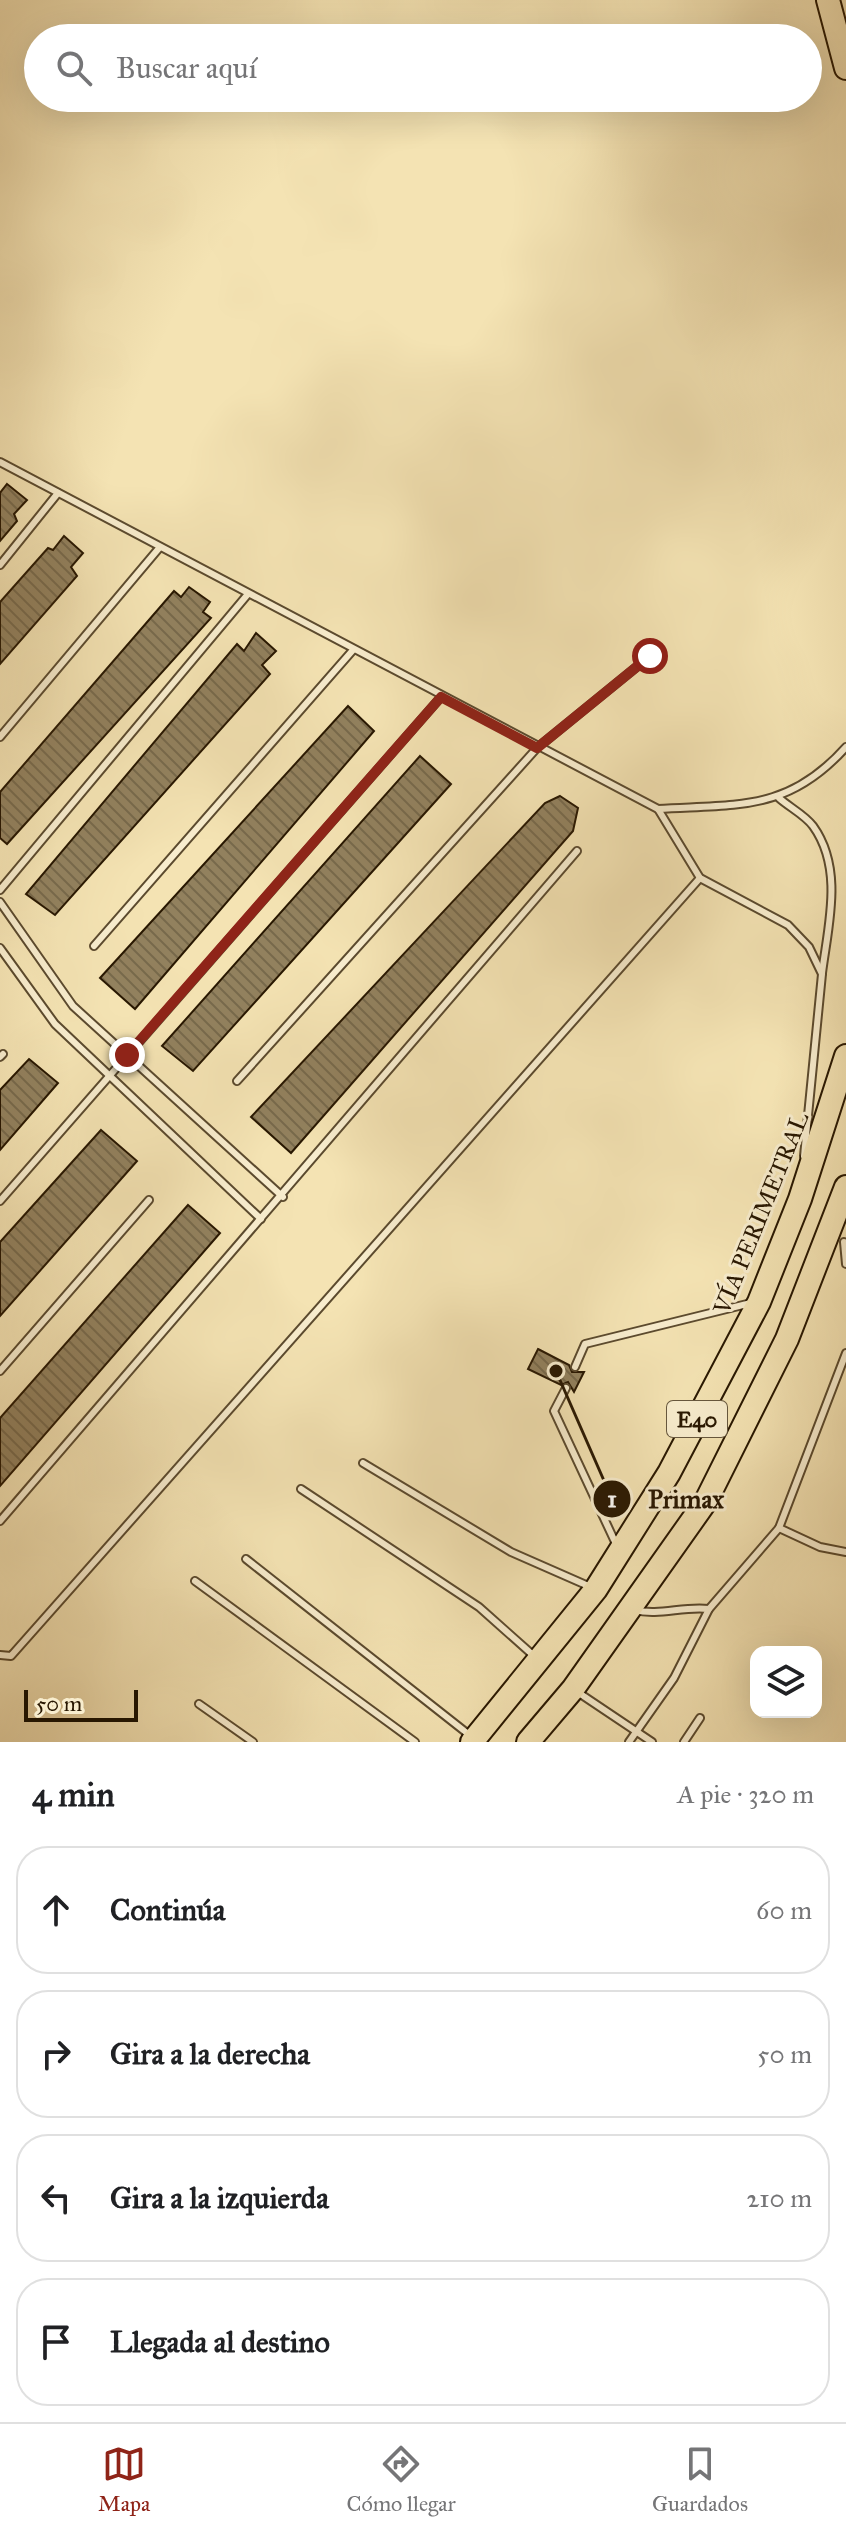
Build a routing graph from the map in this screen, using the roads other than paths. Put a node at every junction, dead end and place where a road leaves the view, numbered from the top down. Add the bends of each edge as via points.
1 (828, 0) edge
2 (846, 68) edge
3 (0, 462) edge
4 (58, 493) junction
5 (160, 547) junction
6 (0, 565) edge
7 (248, 594) junction
8 (353, 650) junction
9 (650, 656) dead end
10 (441, 697) junction
11 (0, 737) edge
12 (846, 747) edge
13 (537, 748) junction
14 (779, 798) junction
15 (658, 809) junction
16 (577, 851) dead end
17 (700, 878) junction
18 (0, 890) edge
19 (0, 902) edge
20 (94, 946) dead end
21 (0, 948) edge
22 (822, 974) junction
23 (127, 1055) junction
24 (846, 1056) edge
25 (109, 1075) junction
26 (237, 1081) dead end
27 (846, 1187) edge
28 (283, 1197) junction
29 (800, 1199) junction
30 (149, 1200) dead end
31 (0, 1201) edge
32 (261, 1219) junction
33 (839, 1232) edge
34 (846, 1264) edge
35 (759, 1302) junction
36 (846, 1353) edge
37 (575, 1367) dead end
38 (0, 1371) edge
39 (566, 1388) dead end
40 (363, 1463) dead end
41 (301, 1489) dead end
42 (0, 1521) edge
43 (779, 1528) junction
44 (620, 1551) junction
45 (846, 1552) edge
46 (246, 1559) dead end
47 (195, 1581) dead end
48 (596, 1589) junction
49 (631, 1609) junction
50 (709, 1609) junction
51 (0, 1655) edge
52 (540, 1661) junction
53 (573, 1689) junction
54 (199, 1704) dead end
55 (700, 1718) dead end
56 (638, 1731) junction
57 (474, 1741) edge
58 (253, 1742) edge
59 (415, 1742) edge
60 (528, 1742) edge
61 (629, 1742) edge
62 (652, 1742) edge
63 (684, 1742) edge

1 - 2 highway
3 - 4 lane
4 - 5 lane
4 - 6 lane
5 - 7 lane
5 - 11 lane
7 - 8 lane
7 - 18 lane
8 - 10 lane
8 - 20 lane
9 - 13 lane
10 - 13 lane
10 - 23 lane
12 - 14 lane via 813,779
13 - 15 lane
13 - 26 lane
14 - 15 lane
14 - 22 lane via 812,824 826,851 832,882
15 - 17 lane
16 - 28 lane
17 - 22 lane via 788,925 809,947
17 - 51 lane via 11,1656
19 - 23 lane via 73,1006
21 - 25 lane via 55,1024
22 - 29 lane
23 - 25 lane
23 - 28 lane
24 - 29 highway, VÍA PERIMETRAL / E40
25 - 31 lane
25 - 32 lane
27 - 33 highway, E40
28 - 32 lane
29 - 35 highway, VÍA PERIMETRAL / E40
30 - 38 lane
32 - 42 lane
33 - 34 lane
33 - 49 highway, E40 via 706,1501
35 - 37 lane via 585,1344
35 - 44 highway, VÍA PERIMETRAL / E40 via 669,1473
36 - 43 lane
39 - 44 lane via 554,1411
40 - 48 lane via 511,1552
41 - 52 lane via 479,1607
43 - 45 lane via 820,1547
43 - 50 lane
44 - 48 highway, VÍA PERIMETRAL / E40
46 - 57 lane
47 - 59 lane
48 - 52 highway, VÍA PERIMETRAL / E40
49 - 50 lane via 648,1614
49 - 53 highway, E40
50 - 56 lane via 674,1678
52 - 57 highway, VÍA PERIMETRAL / E40
53 - 56 lane
53 - 60 highway, E40
54 - 58 lane
55 - 63 lane
56 - 61 lane
56 - 62 lane

